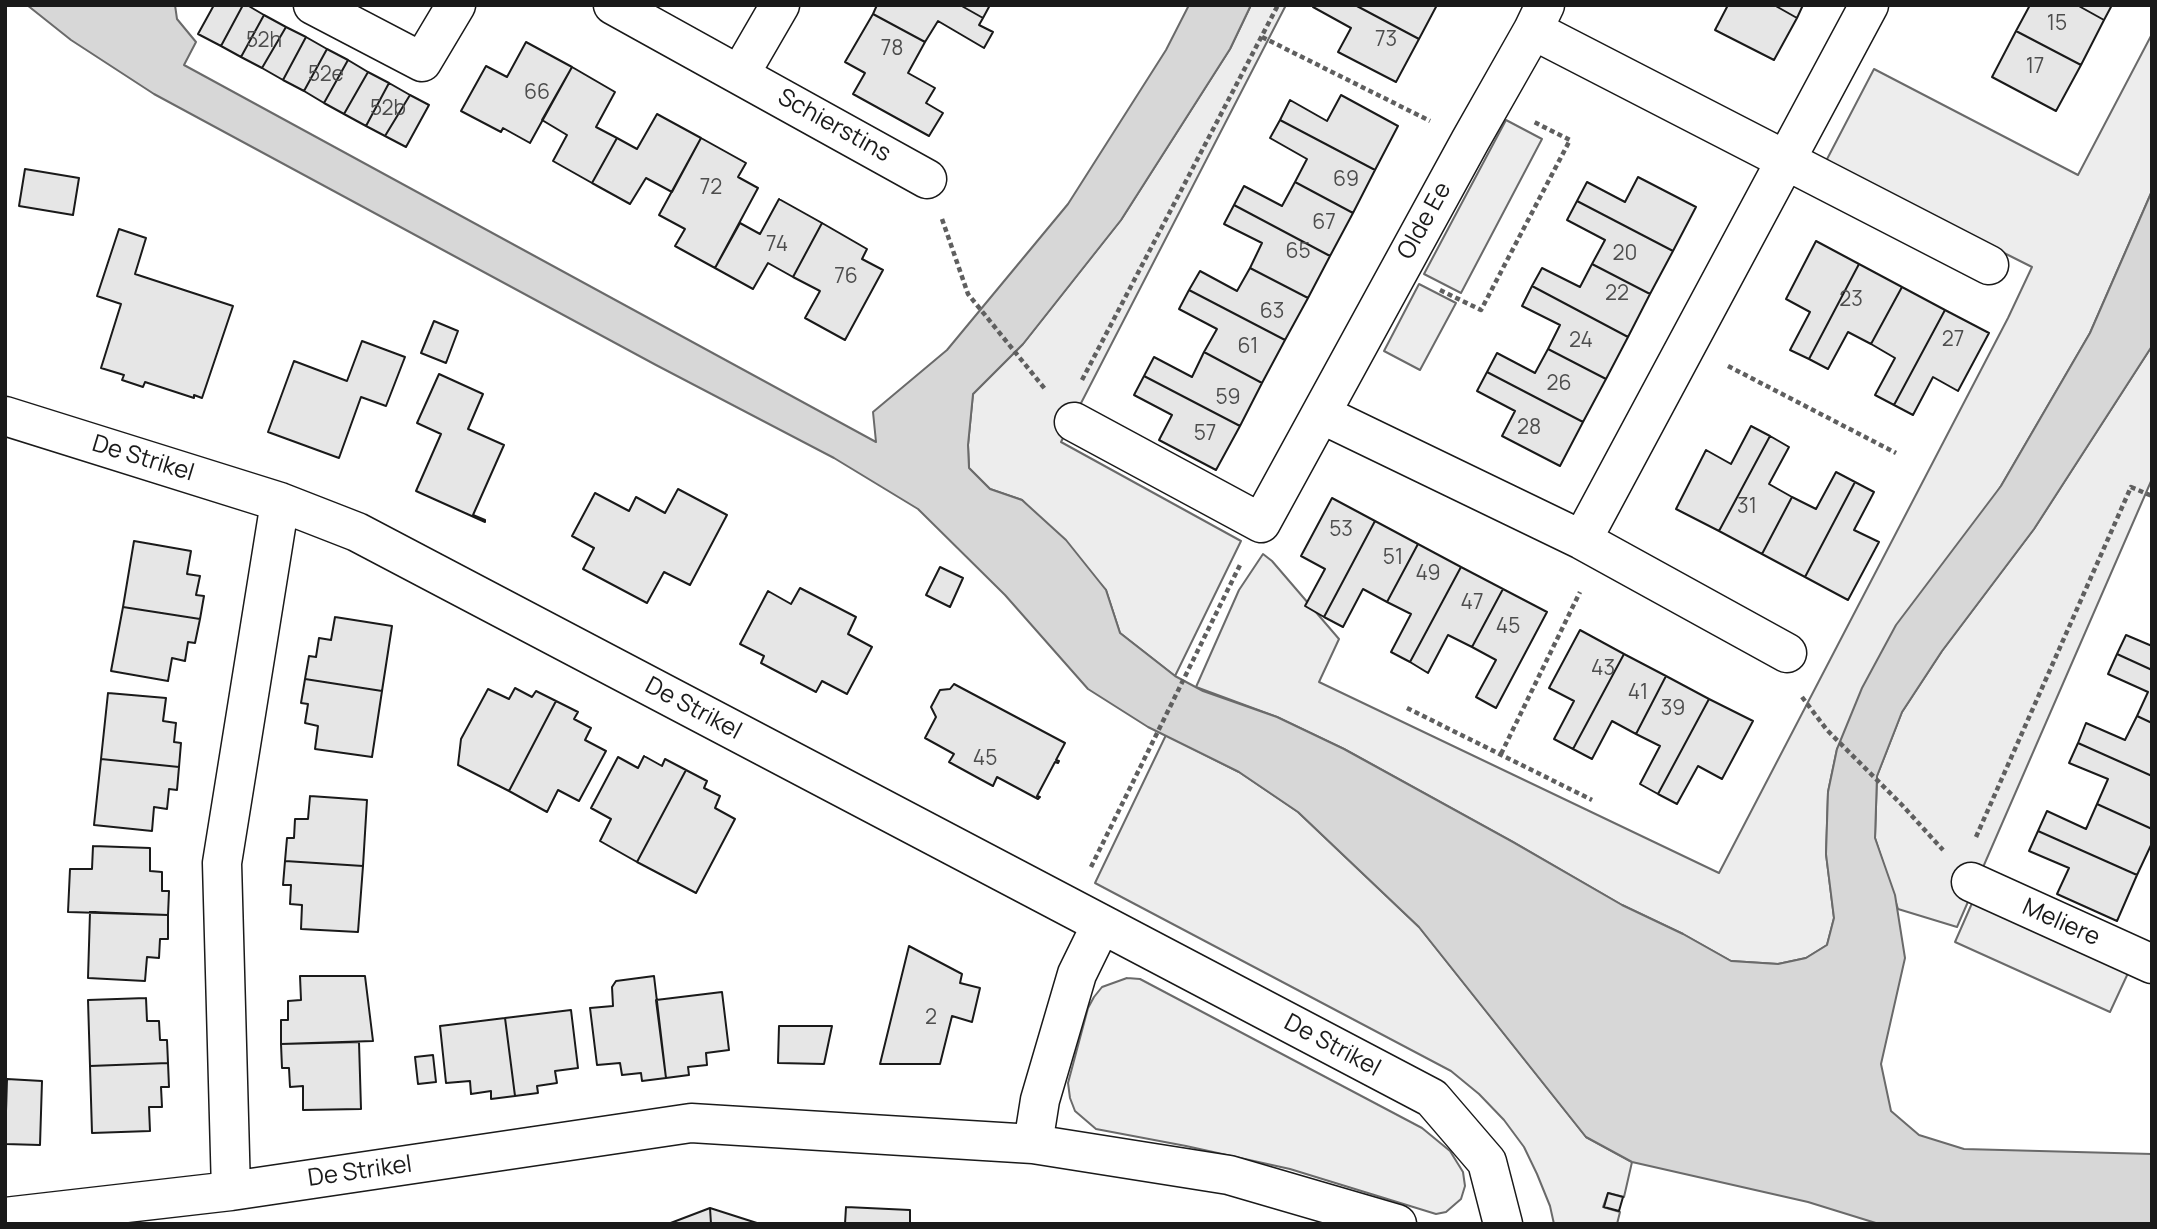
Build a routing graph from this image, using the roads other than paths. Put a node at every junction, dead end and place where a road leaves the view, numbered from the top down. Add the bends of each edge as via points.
1 (313, 5) edge
2 (456, 5) edge
3 (613, 5) edge
4 (780, 5) edge
5 (1868, 5) edge
6 (1539, 18) edge
7 (740, 74) junction
8 (1786, 159) junction
9 (928, 179) road end
10 (1989, 265) dead end
11 (1076, 405) road end
12 (1321, 414) junction
13 (5, 416) edge
14 (280, 502) junction
15 (1591, 545) junction
16 (1787, 653) dead end
17 (1966, 876) road end
18 (1086, 917) junction
19 (2152, 964) edge
20 (1033, 1144) junction
21 (231, 1191) junction
22 (5, 1217) edge
23 (1397, 1224) edge
24 (1503, 1224) edge

1 - 2 street via 422,62
3 - 7 street, Schierstins
4 - 7 street
5 - 8 street
6 - 8 street, Olde Ee
6 - 12 street, Olde Ee
7 - 9 street, Schierstins
8 - 10 street, Olde Ee
8 - 15 street via 1687,345
11 - 12 street, Olde Ee via 1261,523
12 - 15 street
13 - 14 street, De Strikel
14 - 18 street, De Strikel via 357,533
14 - 21 street via 222,863
15 - 16 street
17 - 19 street, Meliere
18 - 20 street via 1077,974 1040,1100
18 - 24 street, De Strikel via 1432,1098 1487,1162
20 - 21 street, De Strikel via 691,1123
20 - 23 street, De Strikel via 1229,1175
21 - 22 street, De Strikel

